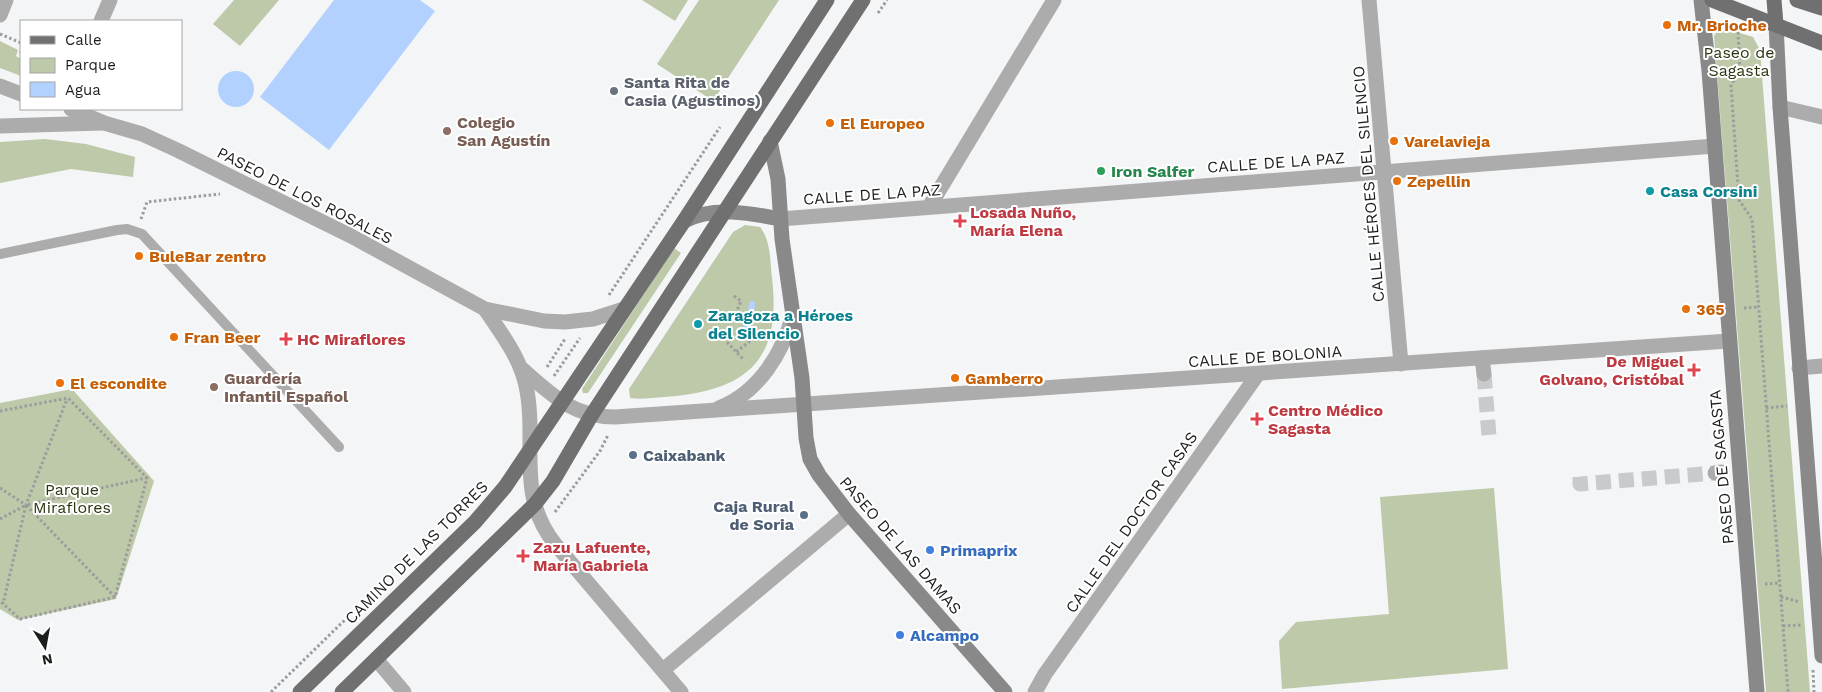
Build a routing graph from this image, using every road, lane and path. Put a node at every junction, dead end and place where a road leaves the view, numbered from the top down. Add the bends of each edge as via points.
1 (6, 0) edge
2 (110, 0) edge
3 (827, 0) edge
4 (863, 0) edge
5 (1054, 0) edge
6 (1370, 0) edge
7 (1701, 0) edge
8 (1712, 0) edge
9 (1774, 0) edge
10 (1798, 0) edge
11 (1822, 8) edge
12 (0, 15) edge
13 (101, 20) edge
14 (1776, 24) junction
15 (1738, 32) dead end
16 (0, 34) edge
17 (20, 42) edge
18 (1822, 43) edge
19 (1740, 69) junction
20 (1717, 70) dead end
21 (1762, 70) dead end
22 (0, 86) edge
23 (20, 94) edge
24 (1780, 107) junction
25 (73, 110) edge
26 (1822, 117) edge
27 (724, 122) dead end
28 (104, 123) junction
29 (0, 126) edge
30 (770, 141) junction
31 (1715, 146) junction
32 (1384, 172) junction
33 (220, 194) dead end
34 (929, 207) junction
35 (143, 211) dead end
36 (723, 212) junction
37 (780, 218) junction
38 (684, 221) junction
39 (0, 254) edge
40 (734, 296) dead end
41 (485, 309) junction
42 (624, 309) junction
43 (793, 314) junction
44 (593, 319) junction
45 (720, 335) dead end
46 (567, 336) dead end
47 (1729, 341) junction
48 (736, 352) junction
49 (1482, 358) junction
50 (744, 360) dead end
51 (1401, 364) junction
52 (1822, 366) edge
53 (1799, 368) junction
54 (522, 369) junction
55 (544, 371) dead end
56 (1258, 374) junction
57 (1484, 374) tunnel mouth
58 (545, 389) junction
59 (68, 398) junction
60 (562, 402) junction
61 (804, 406) junction
62 (1780, 407) dead end
63 (1766, 408) junction
64 (713, 410) junction
65 (0, 411) edge
66 (591, 416) junction
67 (339, 448) dead end
68 (528, 452) junction
69 (146, 478) junction
70 (0, 488) edge
71 (535, 504) junction
72 (26, 505) junction
73 (849, 514) junction
74 (0, 519) edge
75 (1819, 588) edge
76 (115, 597) junction
77 (1781, 597) junction
78 (0, 601) edge
79 (3, 605) junction
80 (1801, 609) dead end
81 (355, 610) dead end
82 (1802, 617) dead end
83 (1783, 626) junction
84 (1822, 656) edge
85 (376, 659) junction
86 (663, 670) junction
87 (271, 692) edge
88 (300, 692) edge
89 (342, 692) edge
90 (404, 692) edge
91 (682, 692) edge
92 (1005, 692) edge
93 (1035, 692) edge
94 (1757, 692) edge
95 (1788, 692) edge

1 - 12 street
2 - 13 street
3 - 38 main road, CAMINO DE LAS TORRES
4 - 30 main road
5 - 34 street
6 - 32 street, CALLE HÉROES DEL SILENCIO
7 - 31 main road, PASEO DE SAGASTA
8 - 14 main road
9 - 14 main road
10 - 11 main road
14 - 18 main road
14 - 24 main road
15 - 19 path
16 - 17 path
19 - 20 path
19 - 21 path
19 - 63 path via 1731,86 1736,162 1740,200 1752,219
22 - 23 street
24 - 26 street
24 - 53 main road
25 - 28 street, PASEO DE LOS ROSALES
27 - 44 path
28 - 29 street, PASEO DE LOS ROSALES
28 - 41 street, PASEO DE LOS ROSALES via 142,134 177,150 351,236
30 - 36 main road
30 - 37 main road, PASEO DE LAS DAMAS via 778,179
31 - 32 street, CALLE DE LA PAZ
31 - 47 main road, PASEO DE SAGASTA
32 - 34 street, CALLE DE LA PAZ
32 - 51 street, CALLE HÉROES DEL SILENCIO
33 - 35 path via 147,202
34 - 37 street, CALLE DE LA PAZ
36 - 37 main road
36 - 38 main road via 702,214
36 - 66 main road
37 - 43 main road, PASEO DE LAS DAMAS
38 - 42 main road, CAMINO DE LAS TORRES
39 - 67 lane via 117,230 142,234
40 - 48 path via 741,301 738,312 753,329 748,342
41 - 44 street, PASEO DE LOS ROSALES via 565,322
41 - 54 street, PASEO DE LOS ROSALES
42 - 44 street, PASEO DE LOS ROSALES
42 - 60 main road, CAMINO DE LAS TORRES
43 - 61 main road, PASEO DE LAS DAMAS
43 - 64 street via 784,343 766,371 739,398
44 - 58 path
45 - 48 path
46 - 55 path
47 - 49 street, CALLE DE BOLONIA
47 - 94 main road, PASEO DE SAGASTA
48 - 50 path
49 - 51 street, CALLE DE BOLONIA
49 - 57 street
51 - 56 street, CALLE DE BOLONIA
52 - 53 street
53 - 75 main road
54 - 58 street, PASEO DE LOS ROSALES
54 - 68 street, PASEO DE LOS ROSALES via 530,411
56 - 61 street, CALLE DE BOLONIA
56 - 93 street, CALLE DEL DOCTOR CASAS
58 - 60 street, PASEO DE LOS ROSALES
59 - 65 path
59 - 69 path
59 - 72 path
60 - 66 street
60 - 68 main road, CAMINO DE LAS TORRES
61 - 64 street, CALLE DE BOLONIA
61 - 73 main road, PASEO DE LAS DAMAS via 810,460
62 - 63 path
63 - 77 path
64 - 66 street, CALLE DE BOLONIA
66 - 71 main road via 553,481
68 - 71 street, PASEO DE LOS ROSALES
68 - 88 main road, CAMINO DE LAS TORRES via 487,509
69 - 72 path
69 - 76 path
70 - 72 path
71 - 85 main road
71 - 86 street, PASEO DE LOS ROSALES via 551,539
72 - 74 path
72 - 76 path
72 - 79 path
73 - 86 street
73 - 92 main road, PASEO DE LAS DAMAS
75 - 84 main road
76 - 79 path via 20,619
77 - 80 path via 1800,601
77 - 83 path
78 - 79 path
81 - 87 path
82 - 83 path via 1802,625
83 - 95 path
85 - 89 main road
85 - 90 street
86 - 91 street, PASEO DE LOS ROSALES

